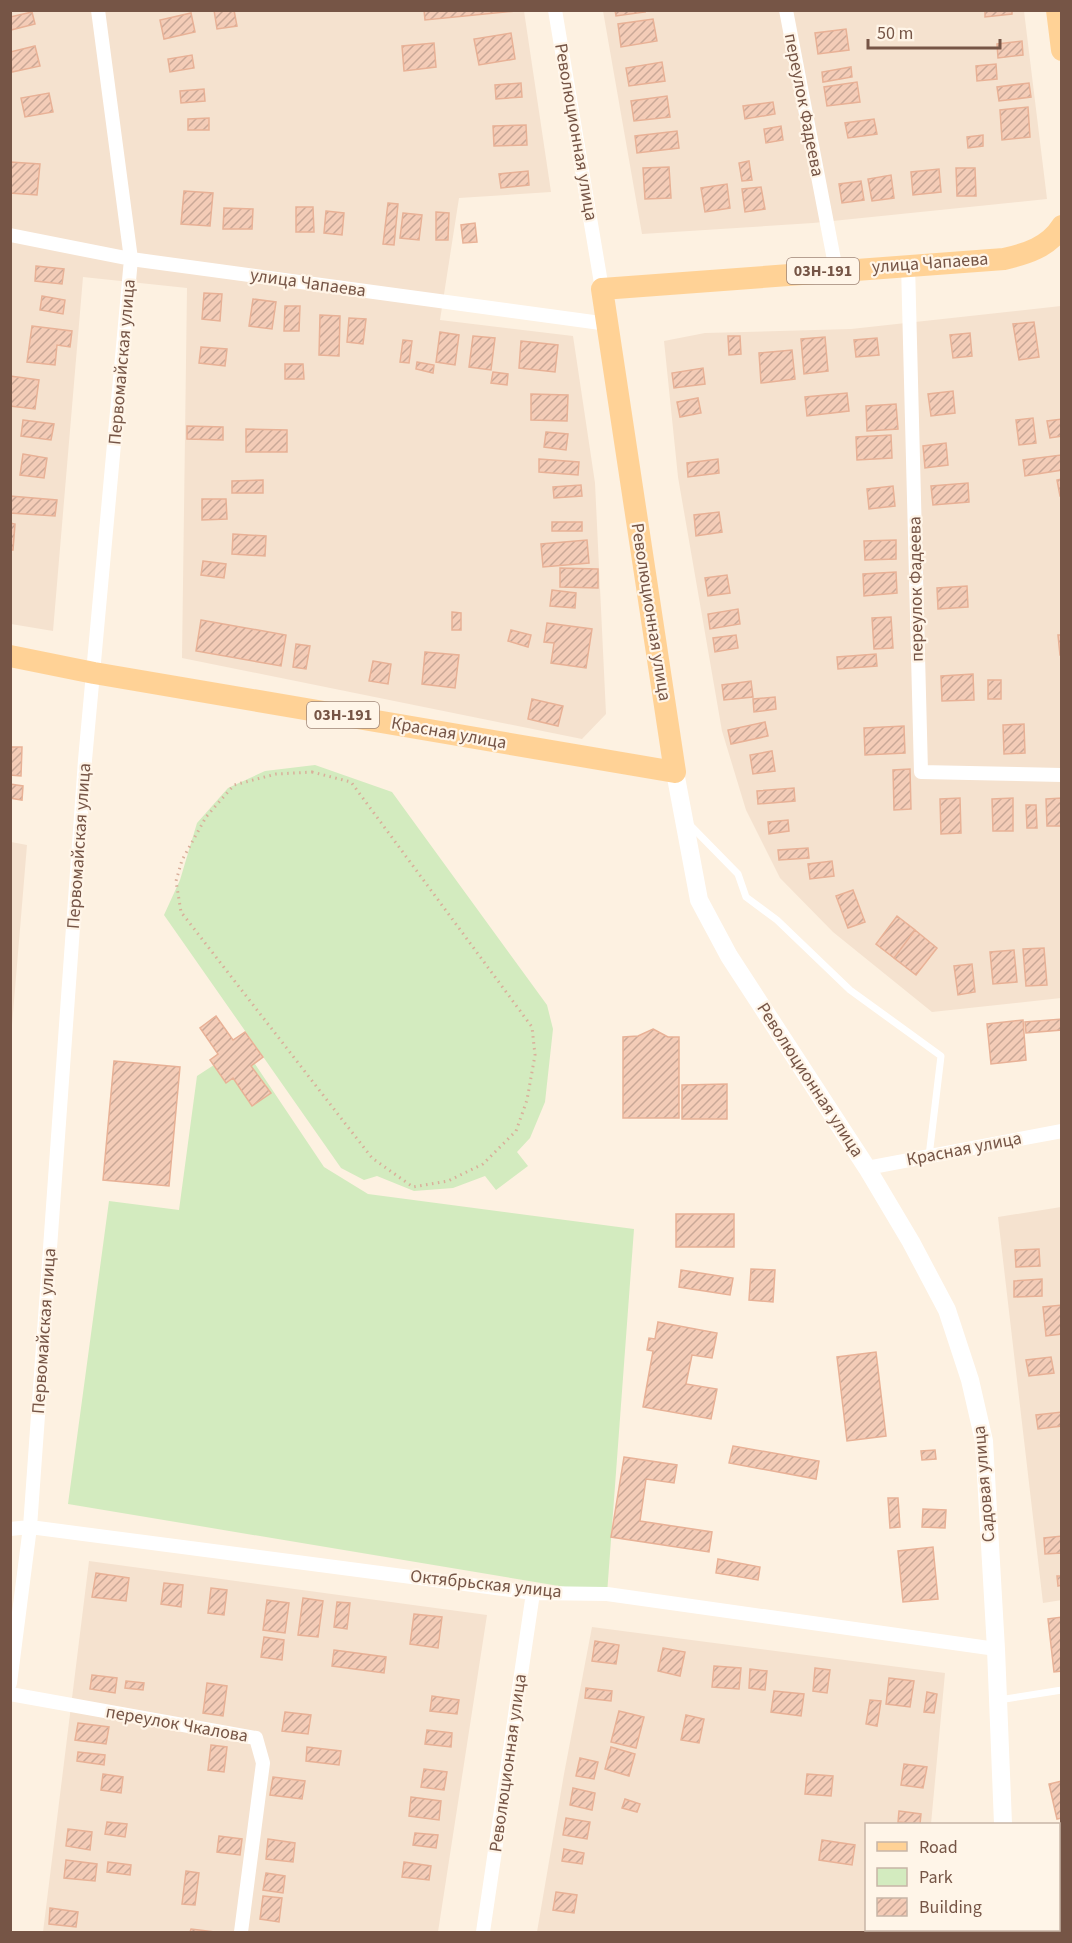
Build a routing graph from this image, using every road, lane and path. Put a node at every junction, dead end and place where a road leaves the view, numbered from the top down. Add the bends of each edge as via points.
1 (98, 10) edge
2 (555, 10) edge
3 (786, 10) edge
4 (1057, 10) edge
5 (1062, 50) edge
6 (10, 235) edge
7 (1055, 236) edge
8 (131, 259) junction
9 (908, 264) junction
10 (836, 270) junction
11 (602, 289) junction
12 (608, 324) junction
13 (10, 656) edge
14 (94, 673) junction
15 (675, 772) junction
16 (1062, 775) edge
17 (684, 818) junction
18 (181, 912) joint
19 (1062, 1131) edge
20 (929, 1156) junction
21 (867, 1168) junction
22 (30, 1527) junction
23 (10, 1529) edge
24 (533, 1593) junction
25 (996, 1649) junction
26 (10, 1683) edge
27 (1062, 1689) edge
28 (10, 1694) edge
29 (998, 1700) junction
30 (1004, 1823) edge
31 (241, 1932) edge
32 (483, 1932) edge

1 - 8 street, Первомайская улица
2 - 11 street, Революционная улица
3 - 10 street, переулок Фадеева
4 - 5 main road
6 - 8 street, улица Чапаева
7 - 9 main road, улица Чапаева / 03Н-191 via 1024,255 1004,259
8 - 12 street, улица Чапаева
8 - 14 street, Первомайская улица
9 - 10 main road, улица Чапаева / 03Н-191
9 - 16 street, переулок Фадеева via 921,772
10 - 11 main road, улица Чапаева / 03Н-191
11 - 12 main road, Революционная улица
12 - 15 main road, Революционная улица
13 - 14 main road, Красная улица / 03Н-191
14 - 15 main road, Красная улица / 03Н-191
14 - 22 street, Первомайская улица
15 - 17 street, Революционная улица
17 - 20 lane via 738,874 746,897 777,920 850,990 941,1056
17 - 21 street, Революционная улица via 699,900 729,956
18 - 18 path via 176,880 183,860 206,817 234,785 276,774 312,772 351,782 532,1028 535,1055 527,1100 516,1131 483,1164 448,1181 413,1187 372,1158
19 - 20 street, Красная улица
20 - 21 street, Красная улица
21 - 25 street, Садовая улица via 947,1310 970,1380 984,1441
22 - 23 street, Октябрьская улица
22 - 24 street, Октябрьская улица
22 - 26 street, Первомайская улица
24 - 25 street, Октябрьская улица via 607,1594
24 - 32 street, Революционная улица
25 - 29 street, Садовая улица
27 - 29 lane
28 - 31 street, переулок Чкалова via 256,1738 263,1763
29 - 30 street, Садовая улица

